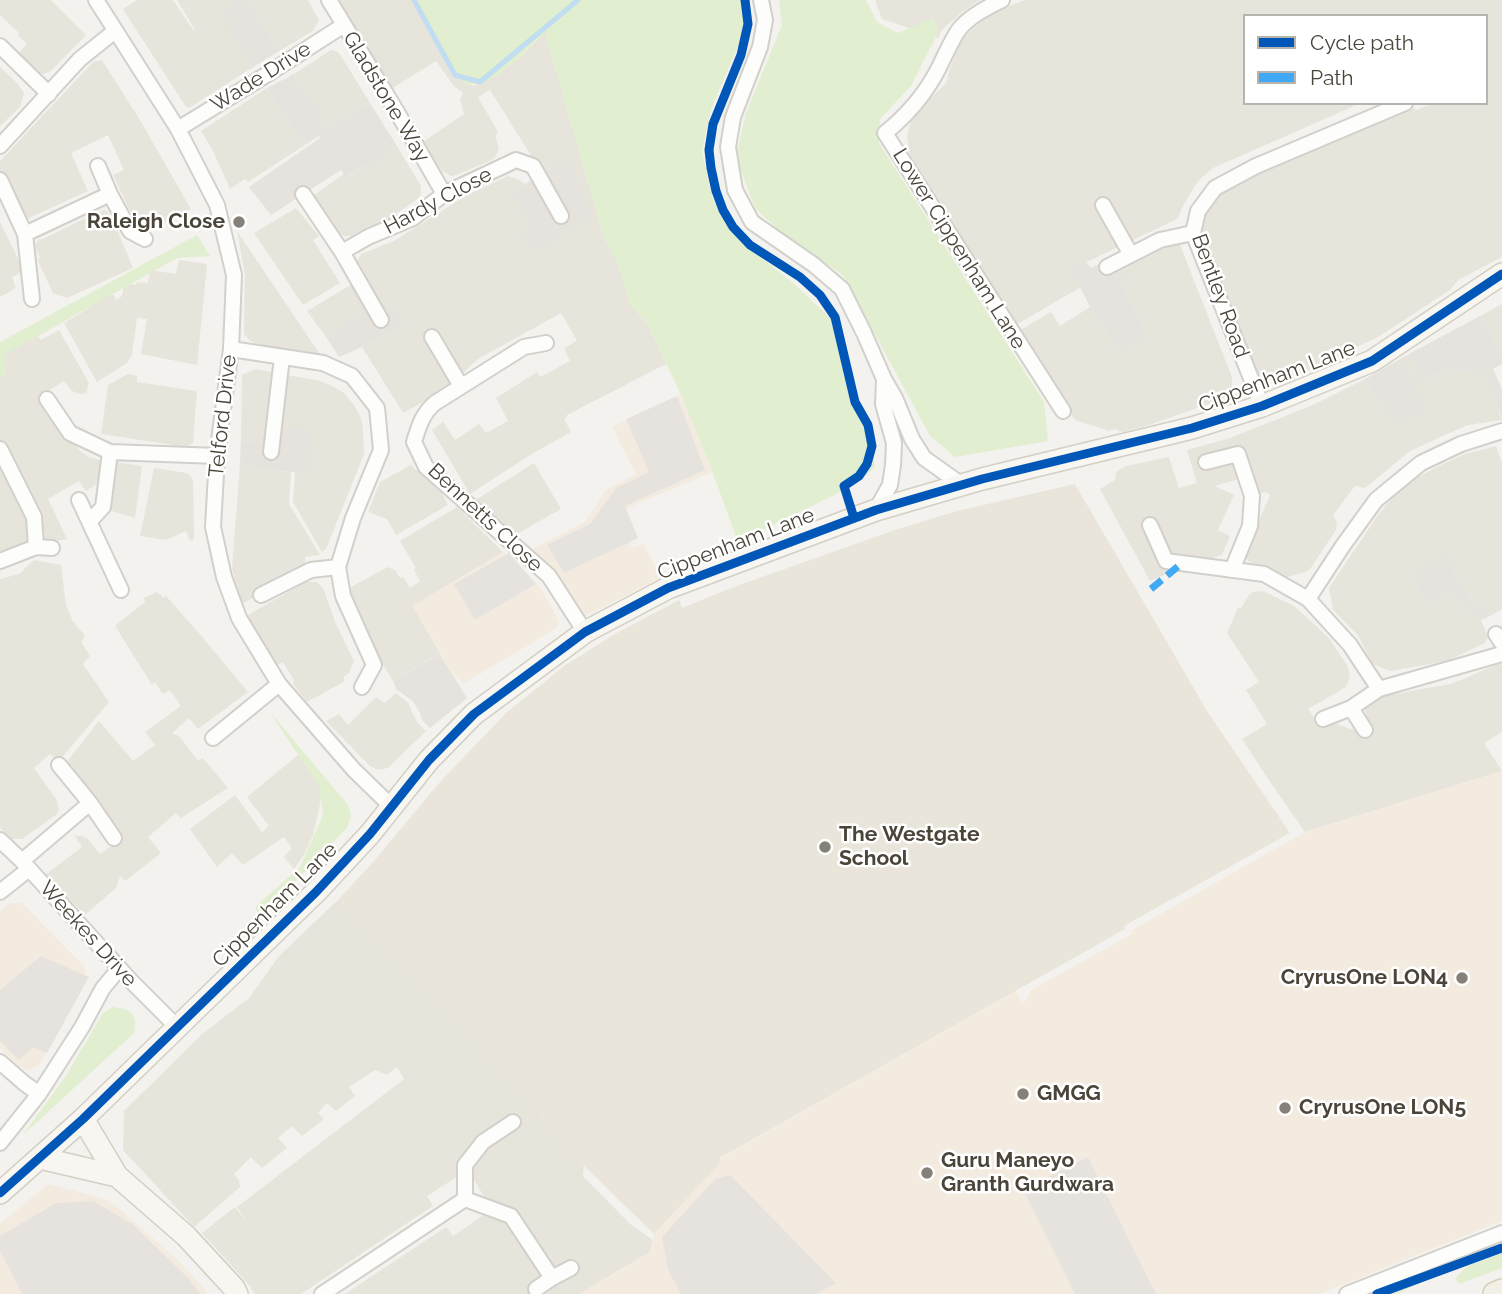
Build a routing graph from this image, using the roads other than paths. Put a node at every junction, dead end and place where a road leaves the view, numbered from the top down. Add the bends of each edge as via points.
1 (96, 0) edge
2 (329, 0) edge
3 (761, 0) edge
4 (1002, 0) edge
5 (344, 25) junction
6 (115, 31) junction
7 (0, 46) edge
8 (49, 94) junction
9 (1400, 105) edge
10 (178, 129) junction
11 (0, 146) edge
12 (98, 166) dead end
13 (0, 180) edge
14 (110, 194) junction
15 (303, 194) dead end
16 (443, 194) junction
17 (1103, 205) dead end
18 (561, 216) dead end
19 (1193, 233) junction
20 (25, 234) junction
21 (145, 239) dead end
22 (342, 252) junction
23 (1130, 253) junction
24 (1107, 267) dead end
25 (1502, 274) edge
26 (32, 299) dead end
27 (381, 320) dead end
28 (432, 337) dead end
29 (546, 343) dead end
30 (231, 349) junction
31 (282, 358) junction
32 (884, 379) junction
33 (461, 386) junction
34 (47, 399) dead end
35 (1262, 406) junction
36 (1063, 411) dead end
37 (1502, 431) edge
38 (0, 449) edge
39 (110, 452) junction
40 (271, 452) dead end
41 (217, 456) junction
42 (1206, 462) dead end
43 (962, 485) junction
44 (79, 500) dead end
45 (876, 510) junction
46 (90, 521) junction
47 (1150, 525) dead end
48 (36, 547) junction
49 (52, 548) dead end
50 (0, 561) edge
51 (338, 567) junction
52 (1233, 570) junction
53 (121, 590) dead end
54 (261, 595) dead end
55 (1308, 599) junction
56 (585, 632) junction
57 (1502, 654) edge
58 (279, 684) junction
59 (362, 687) dead end
60 (1379, 689) junction
61 (1351, 708) junction
62 (1323, 719) dead end
63 (1365, 730) dead end
64 (213, 738) dead end
65 (59, 765) dead end
66 (90, 803) junction
67 (392, 807) junction
68 (114, 838) dead end
69 (0, 840) edge
70 (25, 865) junction
71 (0, 892) edge
72 (119, 969) junction
73 (177, 1027) junction
74 (0, 1062) edge
75 (39, 1094) junction
76 (83, 1119) junction
77 (513, 1122) dead end
78 (0, 1143) edge
79 (40, 1158) junction
80 (117, 1176) junction
81 (0, 1193) edge
82 (465, 1199) junction
83 (1502, 1233) edge
84 (571, 1268) dead end
85 (552, 1278) junction
86 (536, 1289) dead end
87 (1502, 1291) edge
88 (237, 1294) edge
89 (322, 1294) edge
90 (1347, 1294) edge
91 (1495, 1294) edge

1 - 6 street, Telford Drive
2 - 5 street, Gladstone Way
3 - 32 street via 765,20 760,47 733,117 728,147 735,190 752,222 842,289
4 - 36 street, Lower Cippenham Lane via 959,28 919,100 886,133
5 - 10 street, Wade Drive
5 - 16 street, Gladstone Way
6 - 8 street via 80,59
6 - 10 street, Telford Drive
7 - 8 street
8 - 11 street
9 - 19 street, Bentley Road via 1215,188 1198,211
10 - 30 street, Telford Drive via 217,205 234,275
12 - 14 street
13 - 20 street
14 - 20 street
14 - 21 street via 130,231
15 - 22 street
16 - 18 street, Hardy Close via 516,160 533,166
16 - 22 street, Hardy Close via 413,218
17 - 23 street
19 - 23 street
19 - 35 street, Bentley Road
20 - 26 street
22 - 27 street
23 - 24 street
25 - 35 street, Cippenham Lane via 1372,361
28 - 33 street
29 - 33 street, Bennetts Close via 524,347
30 - 31 street
30 - 41 street, Telford Drive
31 - 40 street
31 - 51 street via 323,363 352,376 377,408 382,450 352,518
32 - 43 street via 924,458
32 - 45 street via 883,404 894,443 893,465 890,485
33 - 56 street, Bennetts Close via 435,402 420,420 414,442 426,467 549,576
34 - 39 street via 69,433
35 - 43 street, Cippenham Lane
37 - 55 street via 1421,463 1376,500
38 - 48 street via 34,517
39 - 41 street
39 - 46 street via 103,508
41 - 58 street, Telford Drive via 213,527 224,578 239,618
42 - 52 street via 1238,454 1252,496 1250,526
43 - 45 street, Cippenham Lane
44 - 46 street
45 - 56 street, Cippenham Lane via 668,588
46 - 53 street
47 - 52 street via 1166,561
48 - 49 street
48 - 50 street
51 - 54 street via 311,570
51 - 59 street via 343,596 374,665
52 - 55 street via 1264,575
55 - 60 street via 1350,645
56 - 67 street, Cippenham Lane via 474,714
57 - 60 street
58 - 64 street
58 - 67 street, Telford Drive
60 - 61 street
61 - 62 street
61 - 63 street
65 - 66 street
66 - 68 street
66 - 70 street
67 - 73 street, Cippenham Lane via 316,892
69 - 70 street, Weekes Drive
70 - 71 street
70 - 72 street, Weekes Drive
72 - 73 street, Weekes Drive
72 - 75 street
73 - 76 street, Cippenham Lane
74 - 75 street
75 - 78 street
76 - 79 street, Cippenham Lane
76 - 80 street
77 - 82 street via 483,1142 465,1165
79 - 80 street
79 - 81 street, Cippenham Lane
80 - 88 street via 186,1236
82 - 85 street via 511,1216
82 - 89 street
83 - 90 street
84 - 85 street
85 - 86 street
87 - 91 main road

